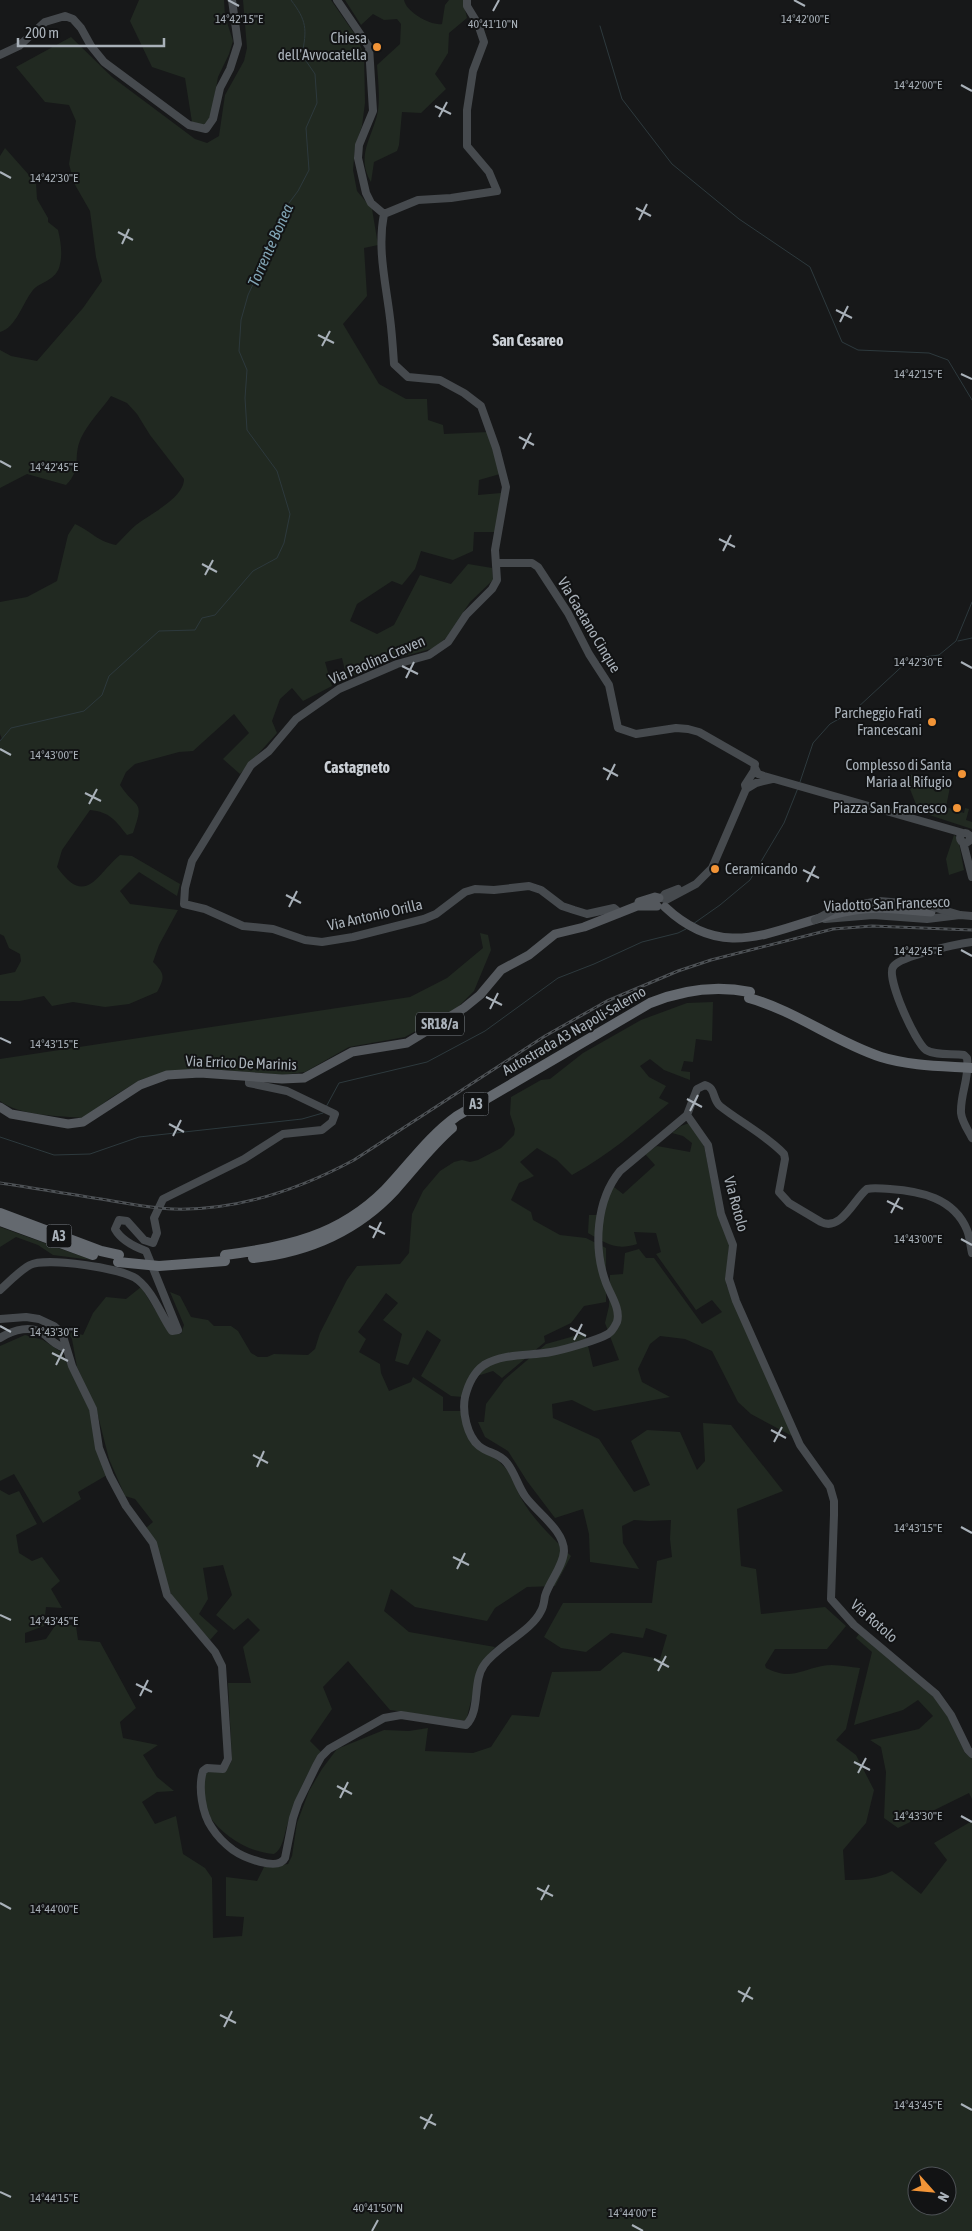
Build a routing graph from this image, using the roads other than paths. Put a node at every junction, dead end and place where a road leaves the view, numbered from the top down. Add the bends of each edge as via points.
1 (232, 0) edge
2 (337, 0) edge
3 (466, 0) edge
4 (0, 55) edge
5 (384, 214) junction
6 (496, 563) junction
7 (754, 768) junction
8 (774, 778) junction
9 (746, 789) junction
10 (967, 838) edge
11 (972, 877) edge
12 (662, 902) junction
13 (184, 904) joint
14 (622, 912) junction
15 (931, 912) dead end
16 (960, 914) junction
17 (971, 915) edge
18 (815, 920) junction
19 (972, 942) edge
20 (749, 995) junction
21 (972, 1062) edge
22 (972, 1068) edge
23 (249, 1077) junction
24 (0, 1107) edge
25 (687, 1115) junction
26 (972, 1138) edge
27 (0, 1213) edge
28 (0, 1221) edge
29 (972, 1253) edge
30 (118, 1258) junction
31 (0, 1290) edge
32 (0, 1319) edge
33 (0, 1338) edge
34 (66, 1348) junction
35 (972, 1754) edge

1 - 4 street via 238,44 220,88 213,119 206,129 189,125 104,62 76,22 65,16 45,22 18,46
2 - 5 street via 369,47 373,111 358,158 366,193 371,203
3 - 5 street via 484,42 466,110 467,146 488,172 497,191 418,200
5 - 6 street via 381,236 383,275 394,364 408,377 440,380 481,406 506,487 495,550
6 - 7 street, Via Gaetano Cinque via 532,563 538,567 609,685 618,728 636,734 676,728 699,732 752,761
6 - 13 street, Via Paolina Craven via 497,580 466,615 448,642 429,655 397,664 339,689 296,719 269,751 251,765 192,861
7 - 8 street via 758,774
7 - 9 street via 744,785
8 - 9 street
8 - 10 street via 952,829
9 - 12 street, Via Errico De Marinis / SR18/a via 707,874 696,884
10 - 11 street via 965,853
12 - 14 main road, Via Errico De Marinis / SR18/a
12 - 18 main road, Viadotto San Francesco via 690,927 722,938 764,935
13 - 14 street, Via Antonio Orilla via 205,909 243,926 273,928 313,942 353,937 424,919 475,889 529,886 541,890 562,906 587,914 614,908
14 - 23 main road, Via Errico De Marinis / SR18/a via 556,934 529,955 501,970 464,1008 407,1043 352,1052 304,1078
15 - 18 main road via 855,910
16 - 17 street, Viadotto San Francesco
16 - 18 street, Viadotto San Francesco, bridge via 927,918 873,915
16 - 18 street, Viadotto San Francesco, bridge via 926,904 879,901 835,909
19 - 26 street via 944,946 898,962 890,973 917,1039 927,1050 952,1053 960,1064 964,1085 961,1112
20 - 21 highway, Autostrada A3 Napoli-Salerno / A3 via 777,1001 884,1051 916,1058
20 - 22 highway, Autostrada A3 Napoli-Salerno / A3, bridge via 882,1057 910,1063
20 - 30 highway, Autostrada A3 Napoli-Salerno / A3 via 703,995 677,1000 641,1015 453,1128 387,1198 349,1228 330,1238 273,1256 157,1260
23 - 24 main road, Via Errico De Marinis / SR18/a via 200,1073 167,1076 140,1085 90,1118 74,1124 11,1114
23 - 31 street via 249,1083 287,1091 335,1114 332,1122 322,1130 283,1134 244,1159 164,1199 154,1218 157,1234 153,1243 144,1240 127,1221 119,1220 115,1229 118,1235 146,1251 178,1330 172,1330 147,1289 136,1278 100,1267 31,1265
25 - 29 street via 697,1089 709,1086 717,1103 784,1154 778,1187 782,1197 826,1225 839,1220 867,1189 906,1189 942,1201 954,1210 968,1230
25 - 34 street via 620,1171 605,1194 599,1251 605,1282 618,1318 615,1327 608,1334 552,1352 497,1359 475,1374 465,1398 466,1420 473,1439 508,1464 525,1496 561,1538 564,1552 538,1618 483,1666 473,1718 466,1725 400,1715 384,1718 343,1740 321,1757 293,1818 285,1858 277,1865 233,1850 215,1832 206,1817 202,1772 207,1768 223,1769 228,1759 222,1666 215,1652 164,1589 153,1543 126,1506 105,1464 93,1409
25 - 35 street, Via Rotolo via 708,1145 722,1214 733,1245 730,1279 736,1301 800,1445 830,1487 834,1501 831,1599 854,1625 936,1694
27 - 30 highway, Autostrada A3 Napoli-Salerno / A3
28 - 30 highway, Autostrada A3 Napoli-Salerno / A3 via 67,1246
32 - 34 street via 26,1317 47,1322 62,1333
33 - 34 street via 18,1330 32,1329

